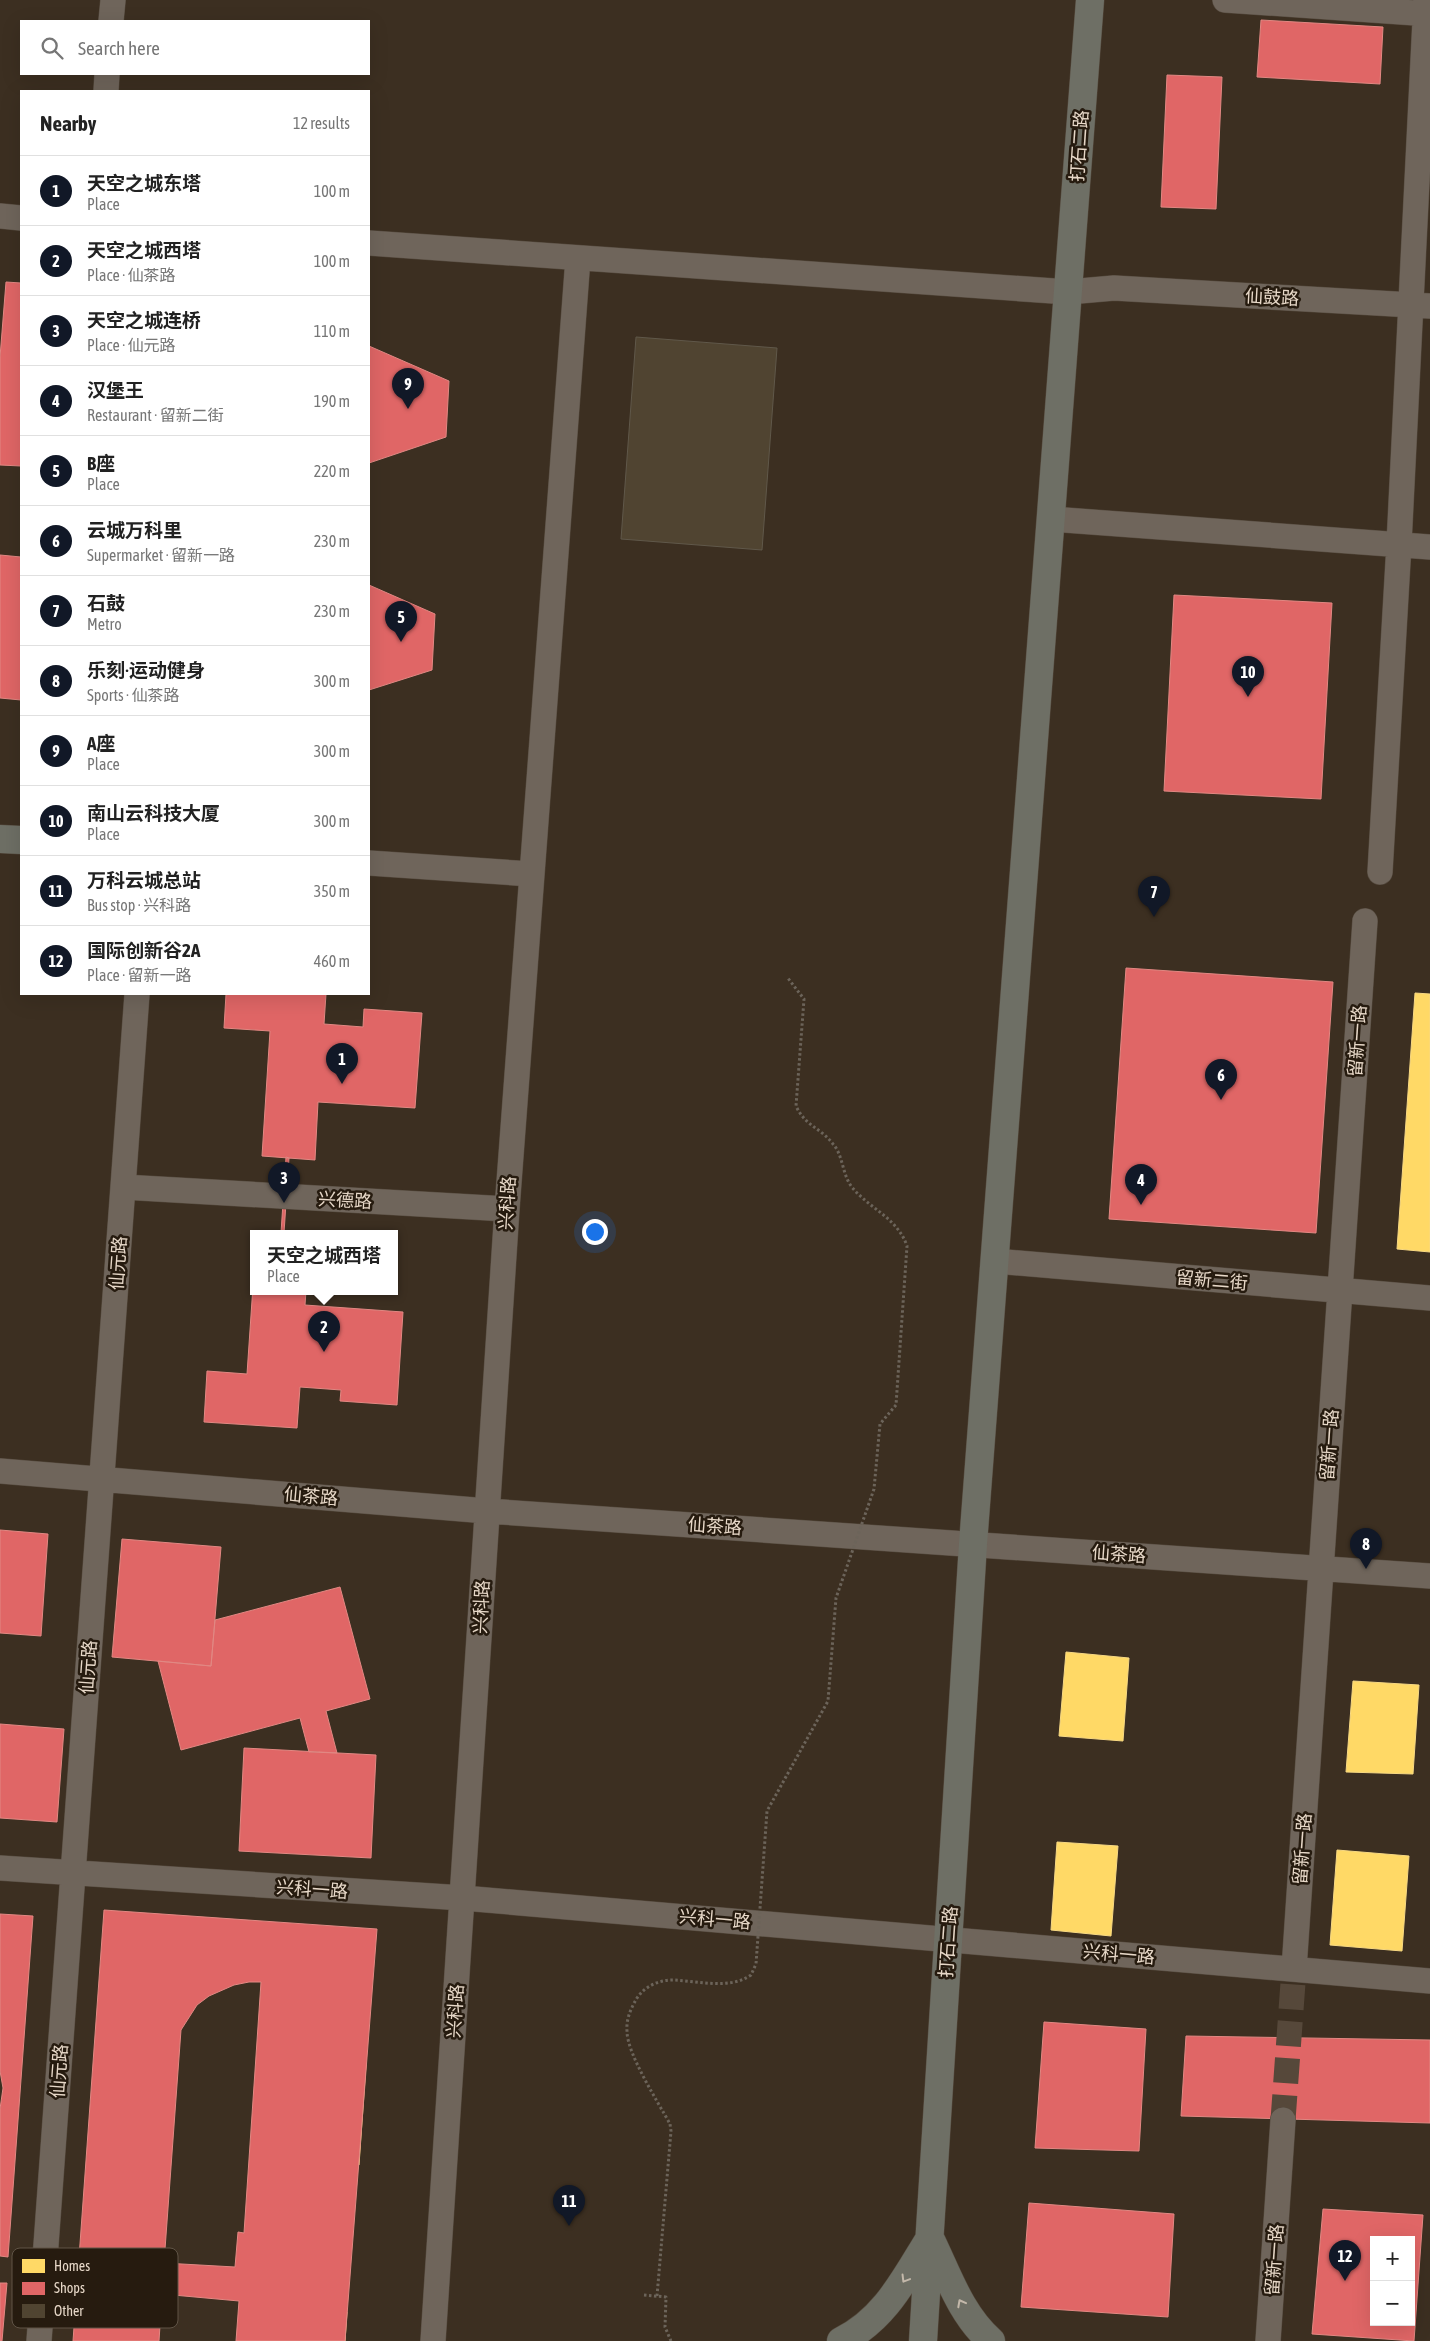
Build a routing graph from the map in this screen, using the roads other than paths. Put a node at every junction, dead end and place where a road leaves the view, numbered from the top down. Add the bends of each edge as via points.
1 (113, 0) edge
2 (1090, 0) edge
3 (1225, 0) edge
4 (1427, 9) edge
5 (111, 20) edge
6 (107, 75) edge
7 (106, 90) edge
8 (0, 216) edge
9 (20, 218) edge
10 (370, 243) edge
11 (578, 258) junction
12 (1068, 292) junction
13 (1420, 305) edge
14 (1051, 518) junction
15 (1400, 544) junction
16 (1430, 547) edge
17 (0, 839) edge
18 (20, 840) edge
19 (370, 863) edge
20 (1380, 872) dead end
21 (531, 874) junction
22 (1365, 921) dead end
23 (137, 995) edge
24 (123, 1186) junction
25 (507, 1209) junction
26 (994, 1261) junction
27 (1340, 1291) junction
28 (1430, 1298) edge
29 (0, 1471) edge
30 (102, 1478) junction
31 (486, 1510) junction
32 (973, 1544) junction
33 (1321, 1568) junction
34 (1430, 1576) edge
35 (0, 1868) edge
36 (73, 1873) junction
37 (463, 1898) junction
38 (948, 1939) junction
39 (1294, 1969) junction
40 (1430, 1981) edge
41 (1283, 2120) tunnel mouth
42 (930, 2237) junction
43 (46, 2248) edge
44 (40, 2328) edge
45 (39, 2341) edge
46 (433, 2341) edge
47 (841, 2341) edge
48 (924, 2341) edge
49 (991, 2341) edge
50 (1268, 2341) edge

1 - 5 street
2 - 12 main road, 打石二路
3 - 4 street
4 - 13 street
6 - 7 street
8 - 9 street
10 - 11 street, 仙鼓路
11 - 12 street, 仙鼓路
11 - 21 street, 兴科路
12 - 13 street, 仙鼓路 via 1114,288
12 - 14 main road, 打石二路
13 - 15 street
14 - 15 street
14 - 26 main road, 打石二路
15 - 16 street
15 - 20 street
17 - 18 main road
19 - 21 street
21 - 25 street, 兴科路
22 - 27 street, 留新一路
23 - 24 street, 仙元路
24 - 25 street, 兴德路
24 - 30 street, 仙元路
25 - 31 street, 兴科路
26 - 27 street, 留新二街
26 - 32 main road, 打石二路
27 - 28 street, 留新二街
27 - 33 street, 留新一路
29 - 30 street, 仙茶路
30 - 31 street, 仙茶路
30 - 36 street, 仙元路
31 - 32 street, 仙茶路
31 - 37 street, 兴科路
32 - 33 street, 仙茶路
32 - 38 main road, 打石二路
33 - 34 street, 仙茶路
33 - 39 street, 留新一路
35 - 36 street, 兴科一路
36 - 37 street, 兴科一路
36 - 43 street, 仙元路
37 - 38 street, 兴科一路
37 - 46 street, 兴科路
38 - 39 street, 兴科一路
38 - 42 main road, 打石二路
39 - 40 street, 兴科一路
41 - 50 street, 留新一路
42 -> 47 main road via 886,2307 859,2332
42 - 48 main road, 打石二路
49 -> 42 main road via 966,2313
44 - 45 street, 仙元路

